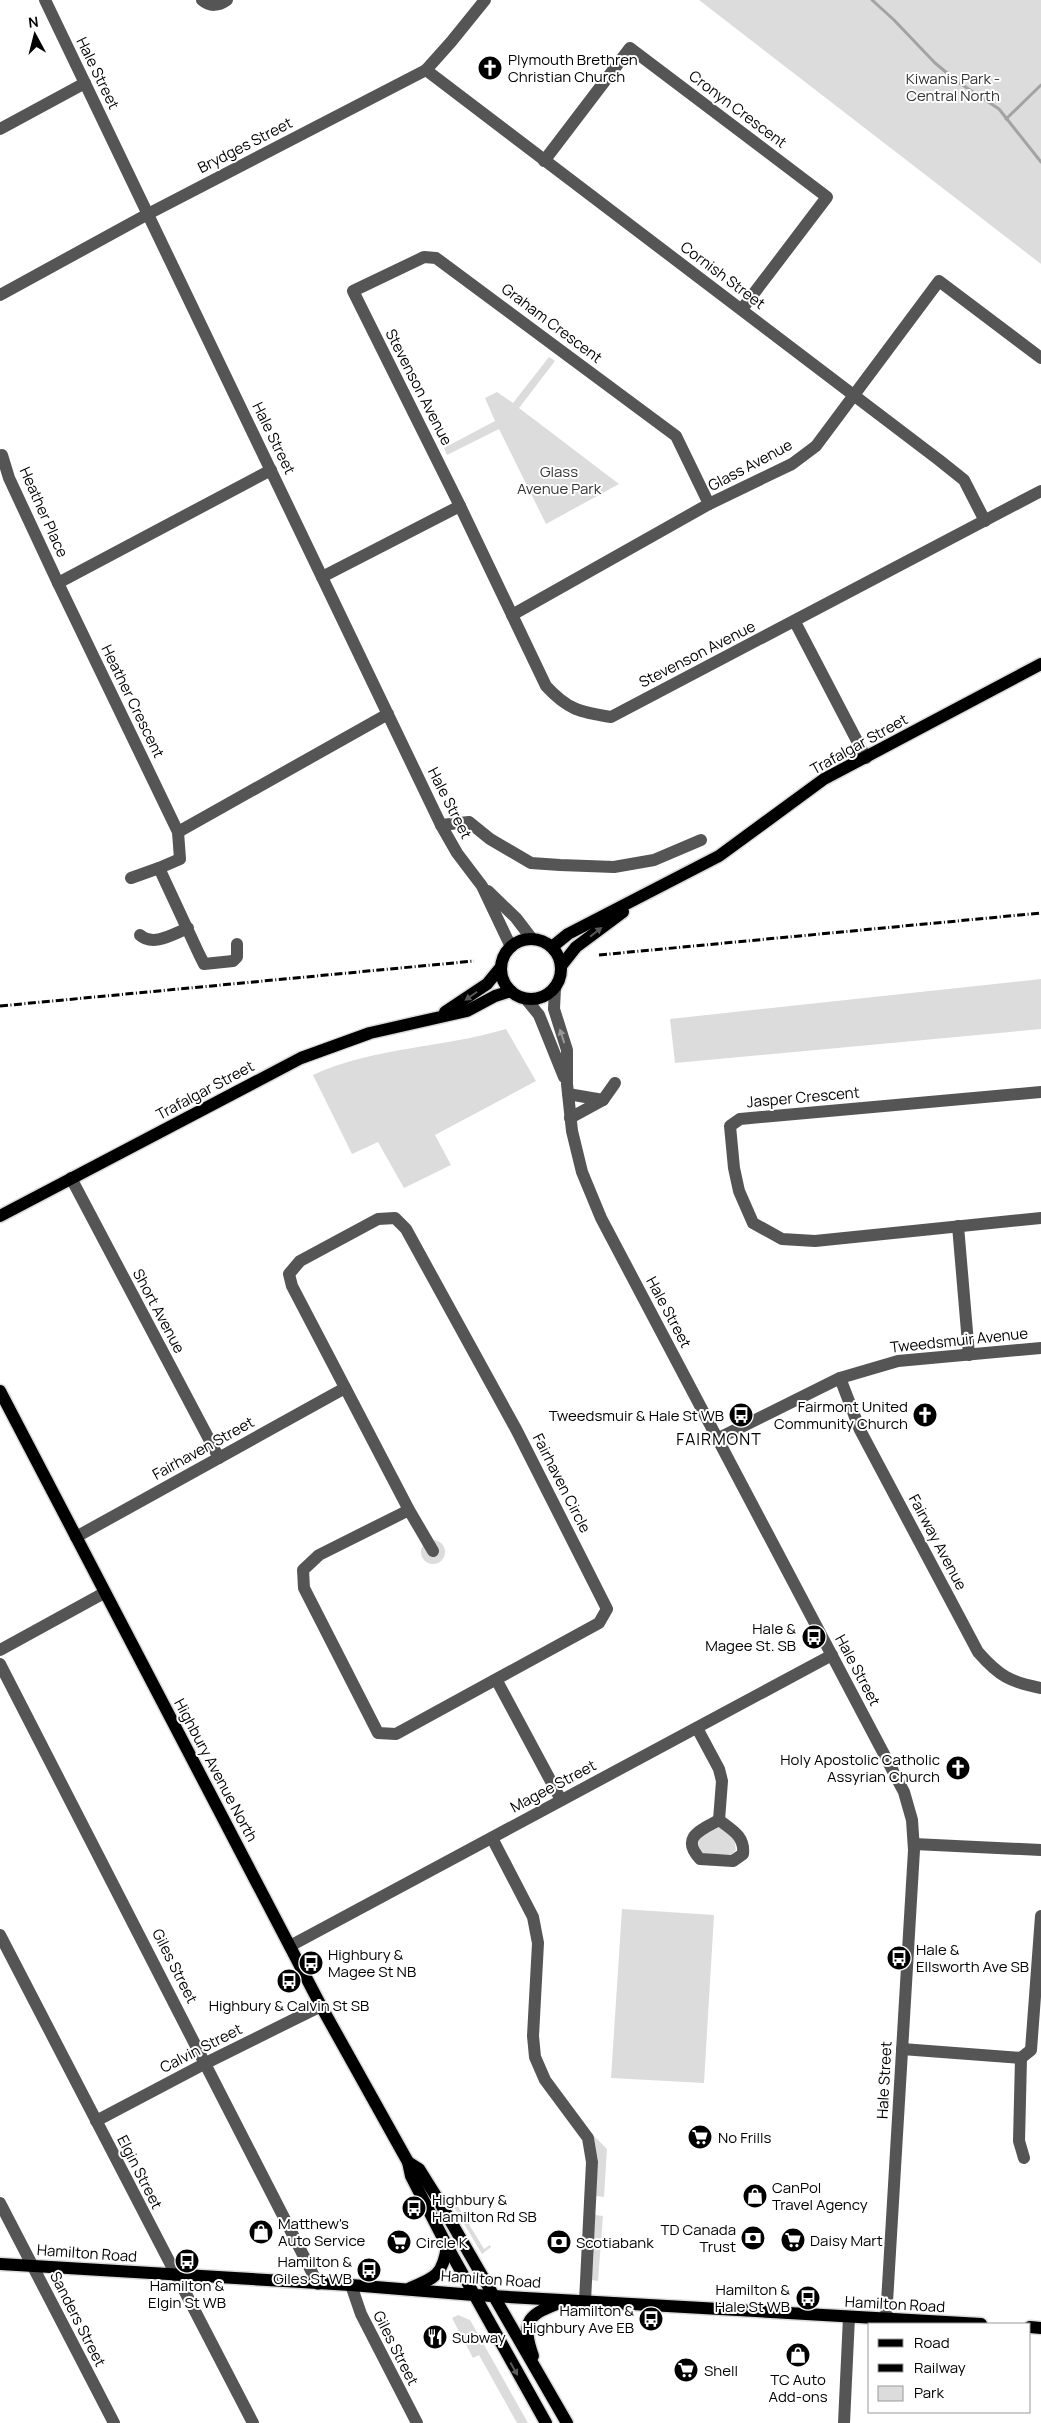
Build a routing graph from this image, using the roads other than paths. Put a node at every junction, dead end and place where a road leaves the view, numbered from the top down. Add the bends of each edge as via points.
1 (44, 0) edge
2 (202, 0) edge
3 (227, 0) edge
4 (485, 0) edge
5 (426, 70) junction
6 (85, 83) junction
7 (0, 129) edge
8 (544, 161) junction
9 (148, 214) junction
10 (0, 295) edge
11 (362, 309) joint
12 (742, 309) junction
13 (1041, 358) edge
14 (855, 396) junction
15 (2, 455) dead end
16 (271, 470) junction
17 (1041, 491) edge
18 (710, 504) junction
19 (460, 506) junction
20 (985, 521) junction
21 (322, 577) junction
22 (58, 583) junction
23 (512, 615) junction
24 (795, 622) junction
25 (1041, 664) edge
26 (388, 714) junction
27 (866, 758) junction
28 (441, 825) junction
29 (178, 832) junction
30 (700, 840) dead end
31 (160, 868) junction
32 (131, 878) dead end
33 (482, 886) junction
34 (648, 893) junction
35 (188, 928) junction
36 (140, 935) dead end
37 (532, 939) junction
38 (237, 944) dead end
39 (511, 947) junction
40 (552, 947) junction
41 (561, 966) junction
42 (501, 967) junction
43 (555, 988) junction
44 (511, 991) junction
45 (526, 999) junction
46 (436, 1018) junction
47 (615, 1083) dead end
48 (567, 1089) junction
49 (1041, 1092) edge
50 (603, 1100) junction
51 (570, 1118) junction
52 (71, 1178) junction
53 (0, 1216) edge
54 (1041, 1218) edge
55 (958, 1226) junction
56 (1041, 1348) edge
57 (969, 1355) junction
58 (840, 1378) junction
59 (345, 1388) junction
60 (0, 1391) edge
61 (717, 1439) junction
62 (219, 1458) junction
63 (409, 1510) junction
64 (76, 1537) junction
65 (433, 1551) dead end
66 (104, 1593) junction
67 (0, 1650) edge
68 (832, 1655) junction
69 (0, 1664) edge
70 (497, 1681) junction
71 (1041, 1688) edge
72 (697, 1728) junction
73 (561, 1800) junction
74 (719, 1820) dead end
75 (492, 1838) junction
76 (914, 1844) junction
77 (1041, 1850) edge
78 (1041, 1916) edge
79 (1, 1940) edge
80 (290, 1946) junction
81 (321, 2006) junction
82 (902, 2049) junction
83 (1021, 2058) junction
84 (206, 2063) junction
85 (96, 2121) junction
86 (1024, 2158) dead end
87 (408, 2162) junction
88 (0, 2203) edge
89 (447, 2246) junction
90 (0, 2264) edge
91 (32, 2266) junction
92 (175, 2276) junction
93 (318, 2284) junction
94 (351, 2285) junction
95 (405, 2290) junction
96 (474, 2295) junction
97 (492, 2296) junction
98 (569, 2300) junction
99 (585, 2302) junction
100 (850, 2317) junction
101 (886, 2319) junction
102 (962, 2323) edge
103 (542, 2381) junction
104 (114, 2423) edge
105 (252, 2423) edge
106 (417, 2423) edge
107 (546, 2423) edge
108 (567, 2423) edge
109 (844, 2423) edge

1 - 6 street, Hale Street
2 - 3 street via 211,5
4 - 5 street, Brydges Street
5 - 8 street, Cornish Street
5 - 9 street, Brydges Street
6 - 7 street
6 - 9 street, Hale Street
8 - 12 street, Cornish Street
8 - 12 street, Cronyn Crescent via 630,48 827,197
9 - 10 street, Brydges Street
9 - 16 street, Hale Street
11 - 18 street, Graham Crescent via 353,292 424,257 436,258 676,436
11 - 19 street, Stevenson Avenue
12 - 14 street, Cornish Street
13 - 14 street, Glass Avenue via 939,281
14 - 18 street, Glass Avenue via 816,446 792,464
14 - 20 street, Cornish Street via 964,480
15 - 22 street, Heather Place via 9,478
16 - 21 street, Hale Street
16 - 22 street
17 - 20 street, Stevenson Avenue
18 - 23 street, Glass Avenue
19 - 21 street
19 - 23 street, Stevenson Avenue
20 - 24 street, Stevenson Avenue
21 - 26 street, Hale Street
22 - 29 street, Heather Crescent
23 - 24 street, Stevenson Avenue via 546,686 561,703 582,712 611,717
24 - 27 street
25 - 27 main road, Trafalgar Street
26 - 28 street, Hale Street
26 - 29 street
27 - 34 main road, Trafalgar Street via 824,779 719,856
28 - 30 street via 469,822 490,839 531,863 560,865 614,867 654,860
28 - 33 street, Hale Street
29 - 31 street via 180,859
31 - 32 street
31 - 35 street
33 - 37 street, Hale Street via 516,918
33 - 39 street, Hale Street
34 - 40 main road, Trafalgar Street via 568,934
41 -> 34 main road, Trafalgar Street via 576,948
35 - 36 street via 153,941
35 - 38 street via 204,964 233,961 237,957
37 - 39 main road
37 - 40 main road
39 - 42 main road
40 - 41 main road
41 - 43 main road
42 - 44 main road via 502,976
42 -> 46 main road, Trafalgar Street via 487,984
43 - 45 main road via 542,997
48 -> 43 street, Hale Street via 567,1050 554,1009
44 - 45 main road
44 - 46 main road, Trafalgar Street via 466,1011
45 - 48 street, Hale Street via 539,1015
46 - 52 main road, Trafalgar Street via 370,1033 302,1058
47 - 50 street
48 - 50 street
48 - 51 street, Hale Street
49 - 55 street, Jasper Crescent via 740,1119 730,1126 737,1184 753,1223 782,1239 815,1241
50 - 51 street
51 - 61 street, Hale Street via 582,1172 601,1218
52 - 53 main road, Trafalgar Street
52 - 62 street, Short Avenue
54 - 55 street, Jasper Crescent
55 - 57 street
56 - 57 street, Tweedsmuir Avenue
57 - 58 street, Tweedsmuir Avenue via 898,1361
58 - 61 street, Tweedsmuir Avenue
58 - 71 street, Fairway Avenue via 860,1430 978,1652 995,1671 1014,1683
59 - 62 street, Fairhaven Street
59 - 63 street, Fairhaven Circle
59 - 70 street, Fairhaven Circle via 292,1286 289,1274 300,1261 378,1219 395,1218 406,1229 516,1431 607,1609 598,1623
60 - 64 main road, Highbury Avenue North
61 - 68 street, Hale Street
62 - 64 street, Fairhaven Street
63 - 65 street
63 - 70 street, Fairhaven Circle via 320,1555 303,1570 304,1588 368,1717 378,1733 396,1734
64 - 66 main road, Highbury Avenue North
66 - 67 street
66 - 80 main road, Highbury Avenue North
68 - 72 street, Magee Street
68 - 76 street, Hale Street via 904,1792 912,1820
69 - 84 street, Giles Street
70 - 73 street
72 - 73 street, Magee Street
72 - 74 street via 722,1781
73 - 75 street, Magee Street
75 - 80 street, Magee Street
75 - 99 street via 533,1917 538,1943 533,2036 535,2057 545,2080 588,2138 592,2162
76 - 77 street
76 - 82 street, Hale Street
78 - 83 street via 1031,2050
79 - 85 street, Elgin Street
80 - 81 main road, Highbury Avenue North
81 - 84 street, Calvin Street
81 - 87 main road, Highbury Avenue North
82 - 83 street
82 - 101 street, Hale Street
83 - 86 street via 1019,2141
84 - 85 street, Calvin Street
84 - 93 street, Giles Street
85 - 92 street, Elgin Street
87 - 89 main road, Highbury Avenue North via 411,2176
87 - 97 main road, Highbury Avenue North via 418,2169 439,2201
88 - 91 street, Sanders Street
89 - 95 main road via 444,2264 438,2274
89 - 96 main road, Highbury Avenue North
90 - 91 main road, Hamilton Road
91 - 92 main road, Hamilton Road
91 - 104 street, Sanders Street
92 - 93 main road, Hamilton Road
92 - 105 street, Elgin Street
93 - 94 main road, Hamilton Road
94 - 95 main road, Hamilton Road
94 - 106 street, Giles Street via 361,2314
95 - 96 main road, Hamilton Road
96 - 97 main road, Hamilton Road
96 -> 107 main road, Highbury Avenue North
97 - 98 main road, Hamilton Road
97 - 103 main road, Highbury Avenue North
98 - 99 main road, Hamilton Road
98 - 103 main road via 534,2314 526,2327
99 - 100 main road, Hamilton Road
100 - 101 main road, Hamilton Road
100 - 109 street
101 - 102 main road, Hamilton Road
103 - 108 main road, Highbury Avenue North

